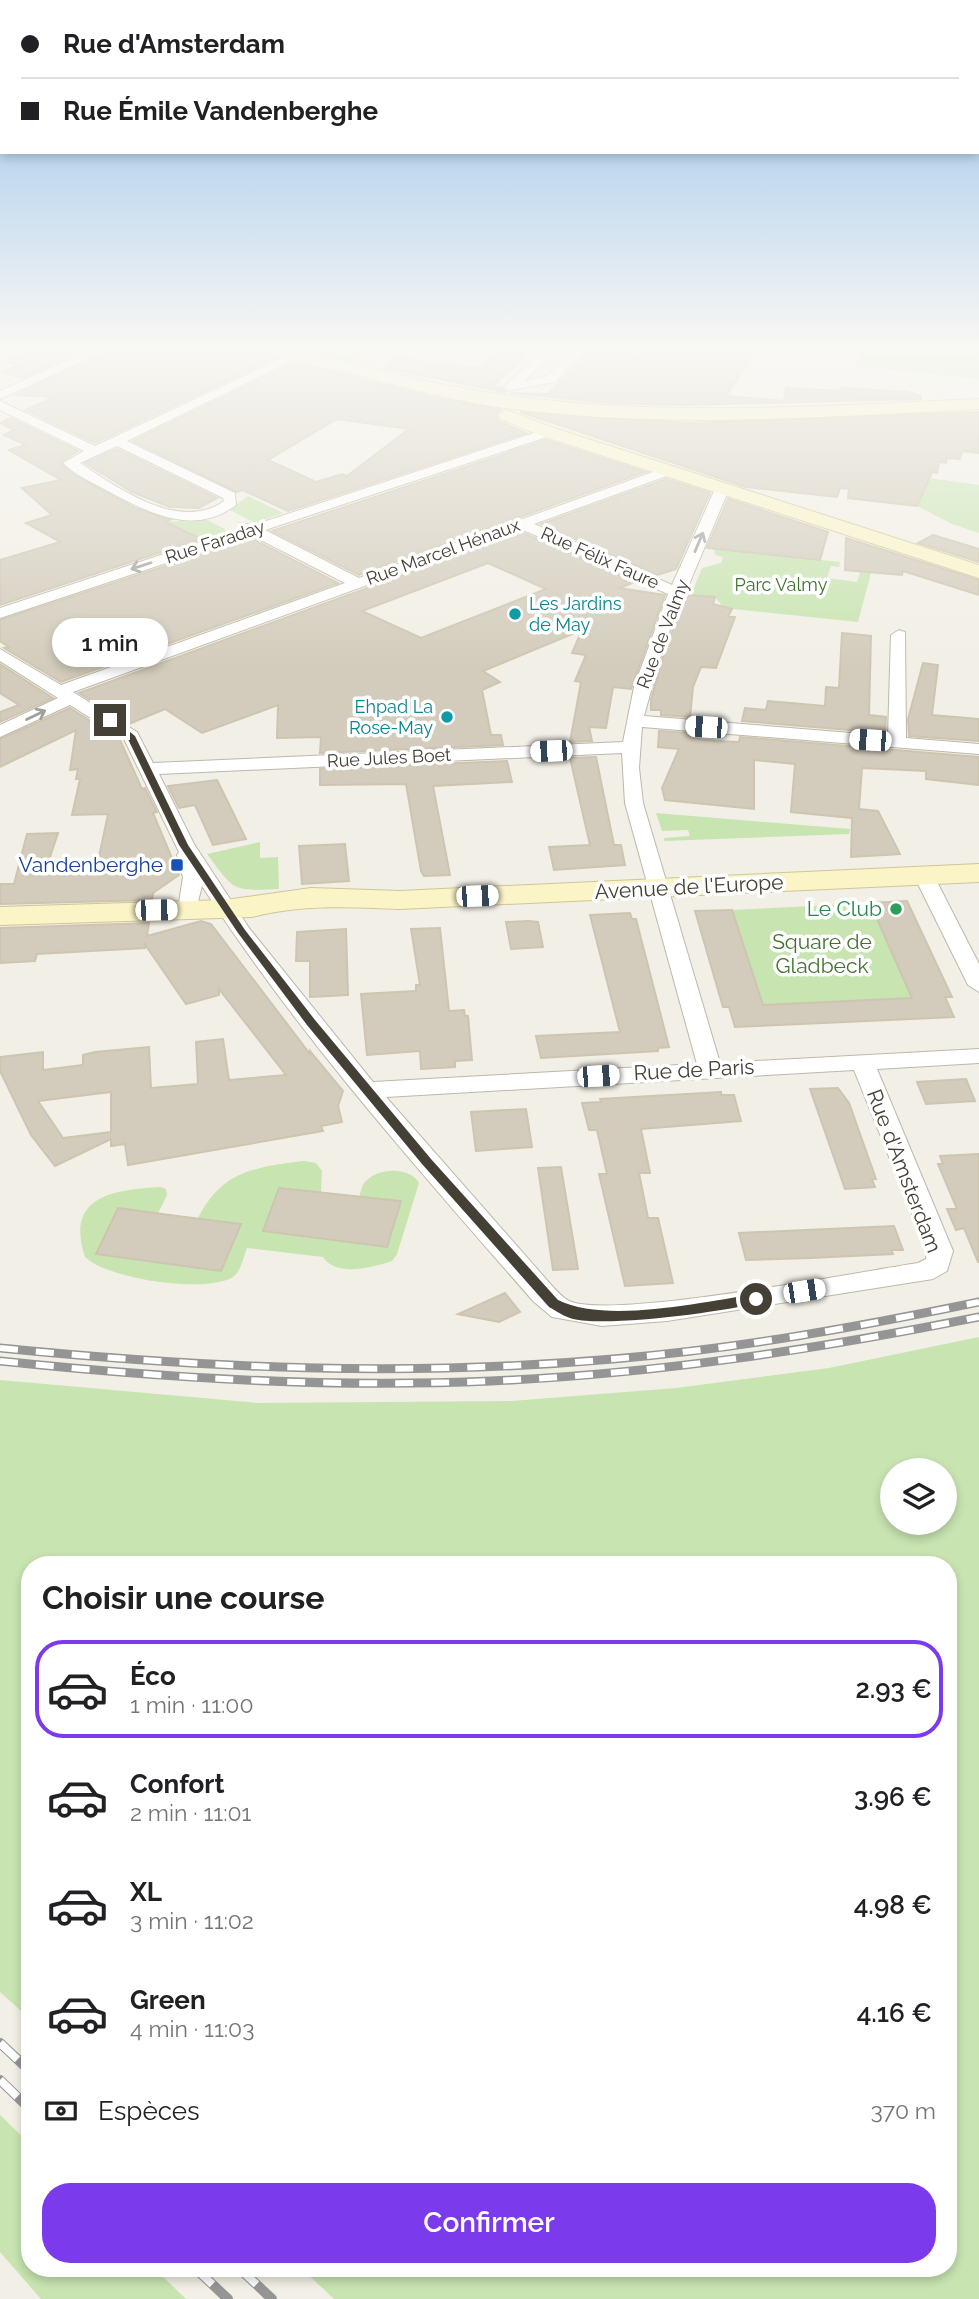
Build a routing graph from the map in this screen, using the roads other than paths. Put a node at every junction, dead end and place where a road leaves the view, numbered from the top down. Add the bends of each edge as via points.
1 (91, 454) edge
2 (145, 454) edge
3 (482, 454) edge
4 (617, 454) edge
5 (667, 471) junction
6 (722, 489) junction
7 (216, 512) junction
8 (522, 524) junction
9 (253, 530) junction
10 (979, 572) edge
11 (357, 583) junction
12 (678, 593) junction
13 (0, 612) edge
14 (899, 635) dead end
15 (0, 654) edge
16 (66, 695) junction
17 (636, 721) junction
18 (0, 732) edge
19 (897, 742) junction
20 (631, 747) junction
21 (979, 749) edge
22 (148, 769) junction
23 (184, 845) junction
24 (979, 873) edge
25 (924, 876) junction
26 (658, 888) junction
27 (228, 908) junction
28 (188, 909) junction
29 (0, 916) edge
30 (979, 985) edge
31 (979, 1056) edge
32 (862, 1062) junction
33 (710, 1069) junction
34 (367, 1090) junction

1 - 7 street via 70,463 170,515
2 - 7 street via 230,496 231,502
3 - 9 street, Rue Faraday
4 - 5 street
5 - 6 street
5 - 8 street, Rue Marcel Hénaux
6 - 10 street
12 -> 6 street, Rue de Valmy
7 - 9 street
8 - 11 street, Rue Marcel Hénaux
8 - 12 street, Rue Félix Faure
9 - 11 street
9 -> 13 street, Rue Faraday
11 - 16 street, Rue Marcel Hénaux
12 - 17 street, Rue de Valmy via 639,689
14 - 19 street
15 - 16 street
18 -> 16 street, Rue Marcel Hénaux
16 - 22 street via 125,731
17 - 19 street
17 - 20 street, Rue de Valmy
19 - 21 street
20 - 22 street, Rue Jules Boet
20 - 26 street, Rue de Valmy via 632,794
22 - 23 street
23 - 27 street
23 - 28 street via 193,877
24 - 25 street, Avenue de l'Europe
25 - 26 street, Avenue de l'Europe
25 - 30 street
26 - 27 street, Avenue de l'Europe via 400,900 332,910
26 - 33 street, Rue de Valmy
27 - 28 street, Avenue de l'Europe
27 - 34 street via 249,942
28 - 29 street, Avenue de l'Europe
31 - 32 street, Rue de Paris
32 - 33 street, Rue de Paris
32 - 34 street, Rue d'Amsterdam via 940,1251 938,1264 924,1272 632,1315 574,1314 553,1304
33 - 34 street, Rue de Paris

